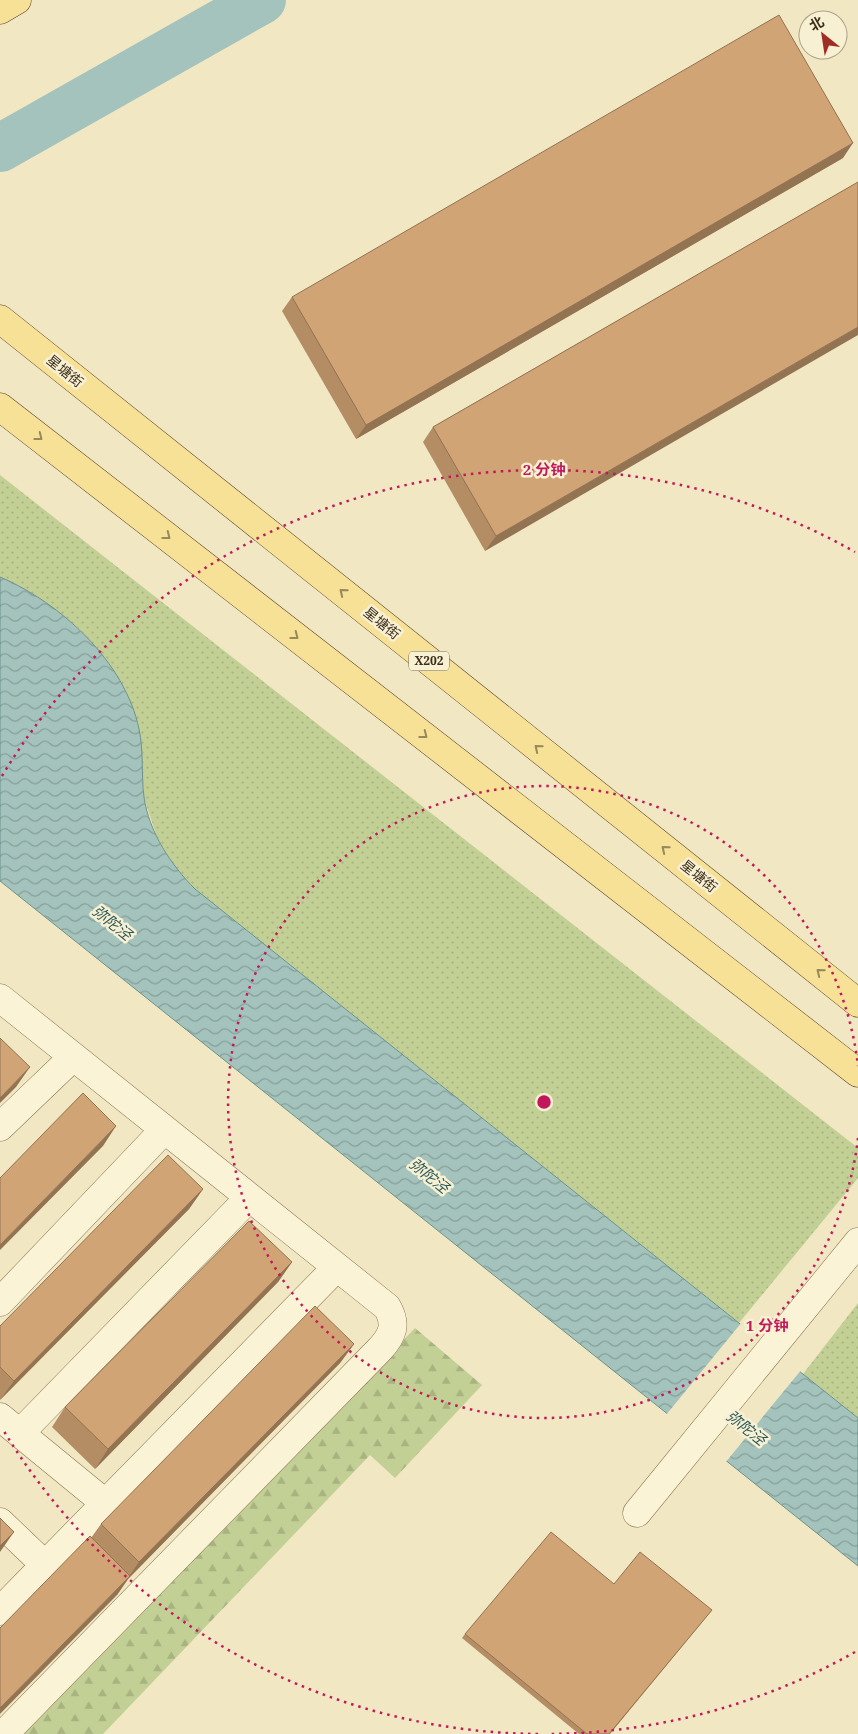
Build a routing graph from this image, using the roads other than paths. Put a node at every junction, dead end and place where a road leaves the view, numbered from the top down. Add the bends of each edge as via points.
1 (17, 0) edge
2 (0, 10) edge
3 (0, 319) edge
4 (0, 407) edge
5 (0, 998) edge
6 (858, 1002) edge
7 (73, 1057) junction
8 (858, 1072) edge
9 (0, 1127) edge
10 (164, 1130) junction
11 (249, 1198) junction
12 (858, 1242) edge
13 (336, 1268) junction
14 (0, 1302) edge
15 (10, 1425) edge
16 (105, 1503) junction
17 (637, 1513) dead end
18 (0, 1522) edge
19 (45, 1565) junction
20 (0, 1611) edge
21 (4, 1734) edge

1 - 2 main road
6 -> 3 main road, 星塘街 / X202
4 -> 8 main road
5 - 7 street
7 - 9 street
7 - 10 street
10 - 11 street
10 - 14 street
11 - 13 street
11 - 15 street
12 - 17 street
13 - 16 street
13 - 21 street via 387,1307 394,1328 389,1340
15 - 16 street
16 - 19 street
18 - 19 street
19 - 20 street

